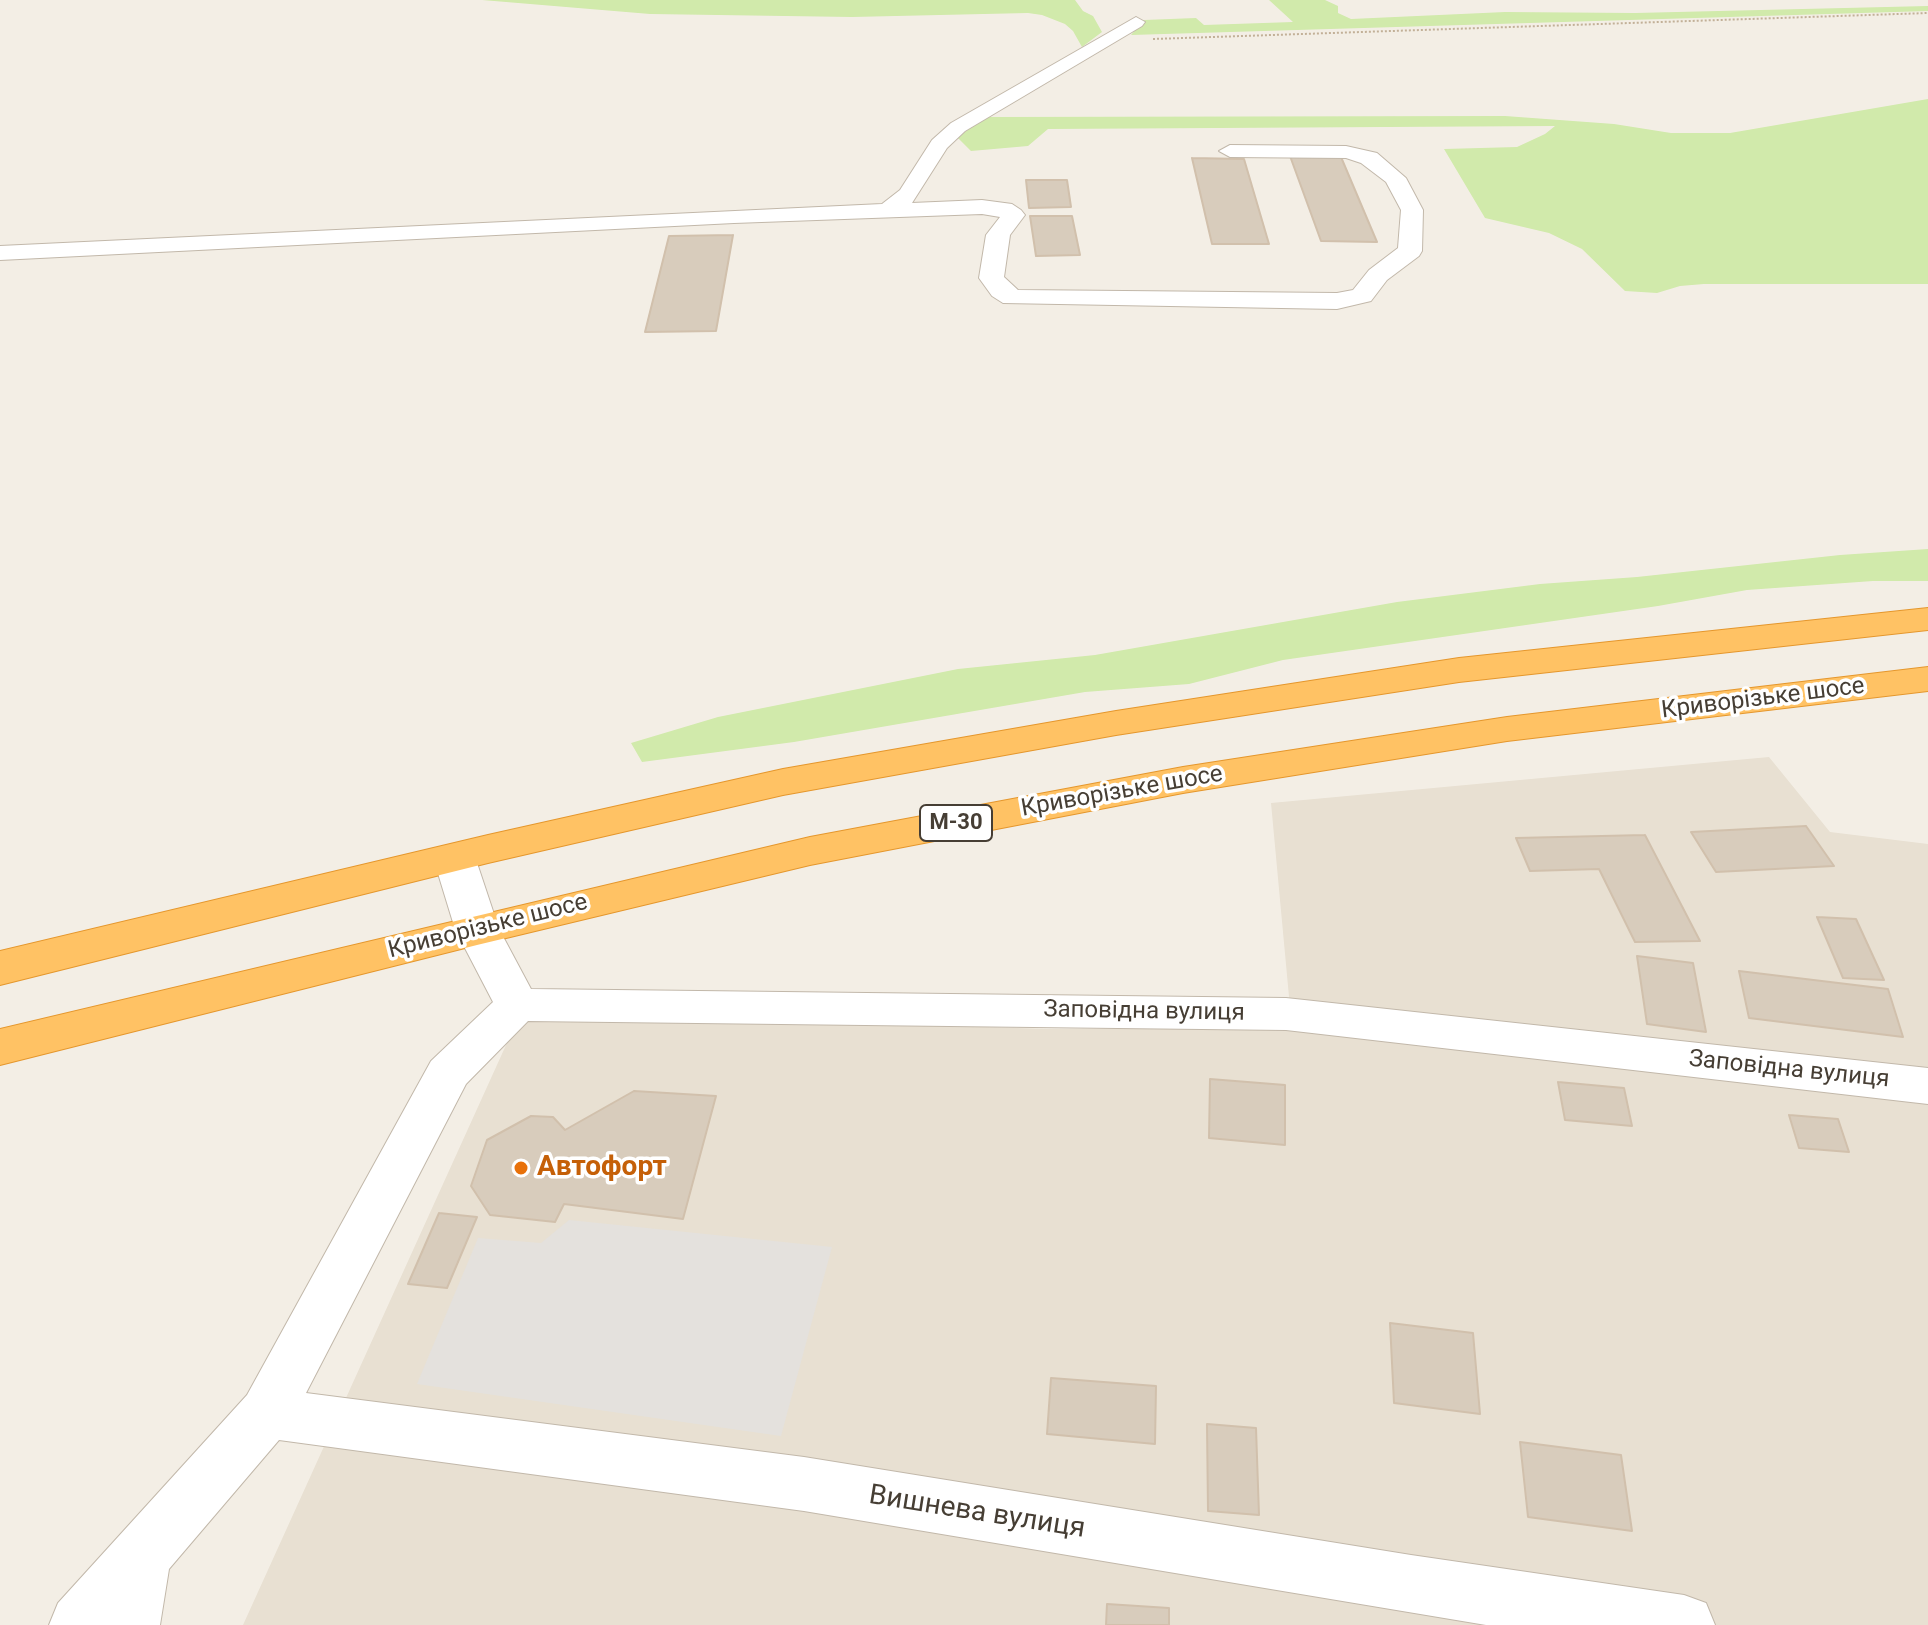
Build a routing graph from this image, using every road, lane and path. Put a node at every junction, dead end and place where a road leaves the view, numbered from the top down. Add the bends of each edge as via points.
1 (1928, 13) edge
2 (1136, 22) dead end
3 (1104, 40) junction
4 (1230, 151) dead end
5 (887, 211) junction
6 (0, 253) edge
7 (1928, 619) edge
8 (1928, 679) edge
9 (454, 857) junction
10 (477, 929) junction
11 (0, 968) edge
12 (517, 1005) junction
13 (0, 1047) edge
14 (1928, 1086) edge
15 (267, 1413) junction
16 (140, 1557) junction
17 (80, 1625) edge
18 (129, 1625) edge
19 (1684, 1625) edge

1 - 3 path
2 - 3 street
3 - 5 street via 958,127 939,144 909,194
4 - 5 street via 1346,152 1369,158 1395,178 1412,210 1410,251 1378,275 1362,296 1337,301 1051,301 1012,298 991,278 998,235 1013,215 1004,209
5 - 6 street
7 - 9 highway via 1459,670 1116,723 783,782
8 - 10 highway, Криворізьке шосе / М-30 via 1507,729 1183,780 810,851
9 - 10 street
9 - 11 highway
10 - 12 street
10 - 13 highway, Криворізьке шосе / М-30
12 - 14 street, Заповідна вулиця via 1286,1014
12 - 15 street via 448,1073
15 - 16 street
15 - 19 street, Вишнева вулиця via 804,1484
16 - 17 street
16 - 18 street

